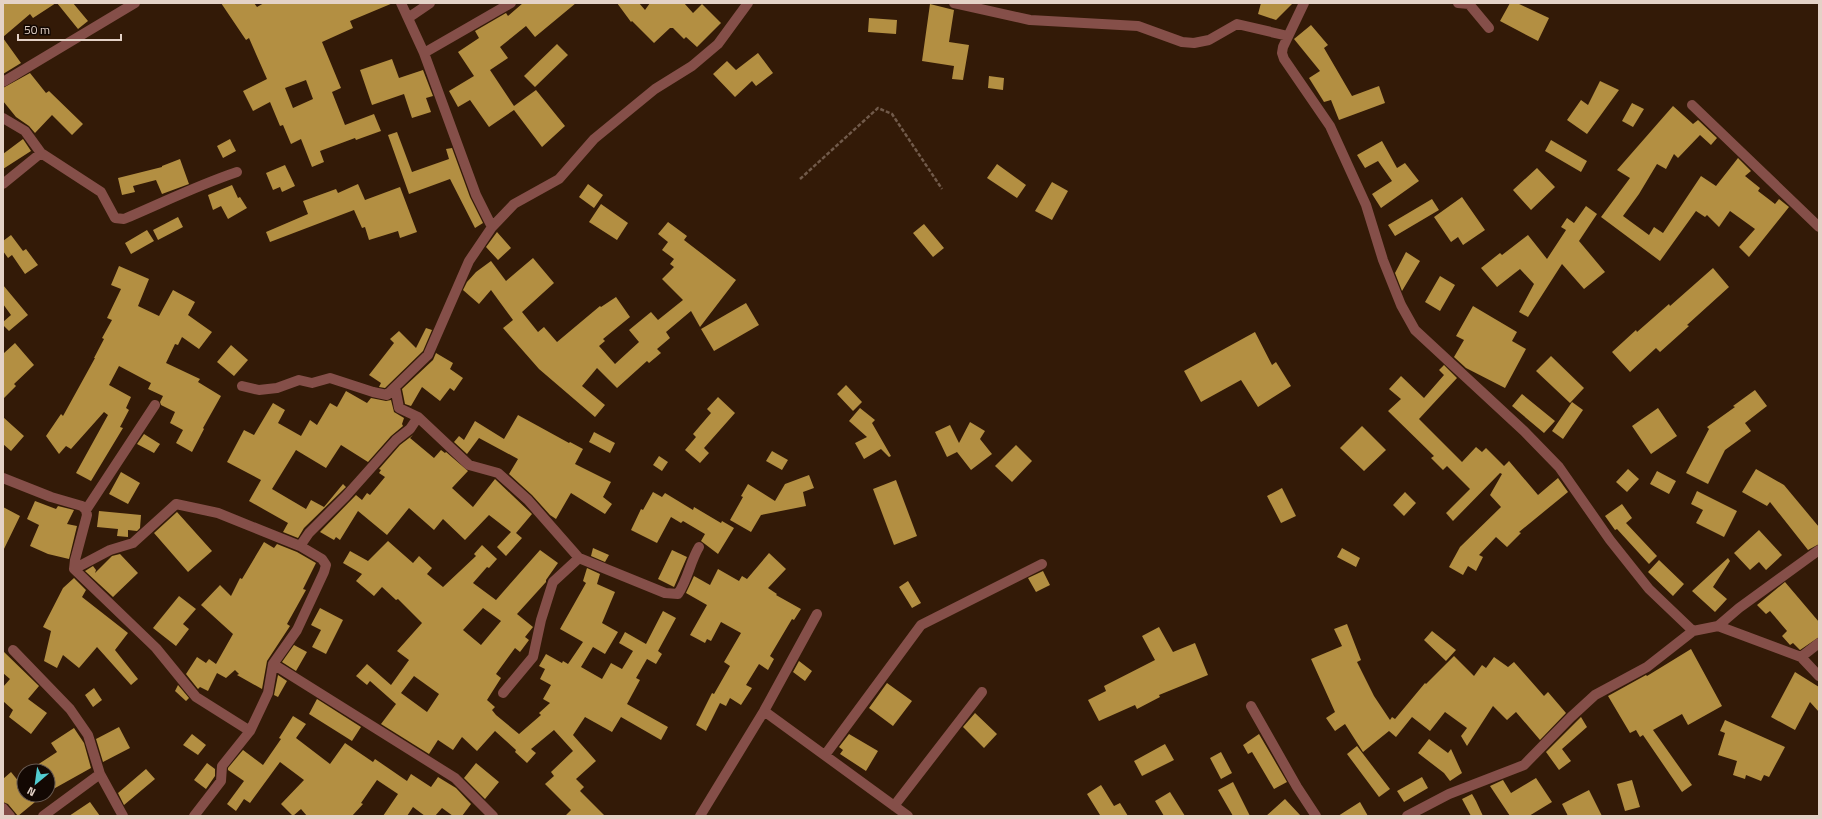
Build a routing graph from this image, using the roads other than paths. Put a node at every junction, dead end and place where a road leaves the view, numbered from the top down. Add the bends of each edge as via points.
1 (135, 3) edge
2 (401, 3) edge
3 (430, 3) edge
4 (511, 3) edge
5 (748, 3) edge
6 (954, 3) edge
7 (1304, 3) edge
8 (1458, 3) edge
9 (408, 18) junction
10 (1489, 28) dead end
11 (1288, 36) junction
12 (424, 53) junction
13 (3, 82) edge
14 (1692, 105) dead end
15 (3, 118) edge
16 (41, 152) junction
17 (237, 172) dead end
18 (3, 184) edge
19 (492, 227) junction
20 (1819, 227) edge
21 (242, 386) dead end
22 (395, 387) junction
23 (155, 405) dead end
24 (418, 417) junction
25 (3, 478) edge
26 (86, 510) junction
27 (300, 546) junction
28 (699, 548) dead end
29 (1819, 550) edge
30 (579, 558) junction
31 (1042, 564) dead end
32 (74, 570) junction
33 (817, 614) dead end
34 (1718, 626) junction
35 (1693, 631) junction
36 (1819, 643) edge
37 (13, 650) dead end
38 (1801, 657) junction
39 (273, 664) junction
40 (1819, 676) edge
41 (982, 692) dead end
42 (503, 693) dead end
43 (1251, 706) dead end
44 (764, 711) junction
45 (250, 731) junction
46 (825, 755) junction
47 (100, 774) junction
48 (894, 806) junction
49 (3, 808) edge
50 (10, 816) edge
51 (43, 816) edge
52 (123, 816) edge
53 (194, 816) edge
54 (493, 816) edge
55 (700, 816) edge
56 (908, 816) edge
57 (1316, 816) edge
58 (1407, 816) edge

1 - 13 street
2 - 9 street
3 - 9 street
4 - 12 street
5 - 19 street via 718,44 692,66 655,89 594,139 559,179 514,204
6 - 11 street via 1030,20 1138,26 1182,42 1209,40 1238,24
7 - 11 street
8 - 10 street via 1469,4
9 - 12 street
11 - 35 street via 1282,53 1284,59 1333,133 1366,205 1383,260 1415,330 1559,467 1610,540 1649,589
12 - 19 street via 476,195
14 - 20 street
15 - 16 street via 25,131
16 - 17 street via 101,192 115,218 119,220 207,182
16 - 18 street
19 - 22 street via 469,261 428,355
21 - 22 street via 259,390 277,388 299,380 312,383 330,378 387,395
22 - 24 street via 399,408
23 - 26 street
24 - 27 street via 410,429 396,440 309,533
24 - 30 street via 469,464 498,473 528,500
25 - 26 street via 82,506
26 - 32 street
27 - 32 street via 218,513 176,504 133,543 110,550
27 - 39 street via 322,559 326,565 297,630
28 - 30 street via 691,560 685,583 678,594 665,593
29 - 34 street
30 - 42 street via 553,582 533,657
31 - 46 street via 921,625
32 - 45 street via 156,648 196,697
33 - 44 street
34 - 35 street
34 - 38 street
35 - 58 street via 1647,667 1595,695 1524,765 1449,794
36 - 38 street
37 - 47 street via 70,709 88,735
38 - 40 street
39 - 45 street via 268,693
39 - 54 street via 455,778
41 - 48 street
43 - 57 street
44 - 46 street
44 - 55 street
45 - 53 street via 222,766 221,781
46 - 48 street
47 - 51 street
47 - 52 street
48 - 56 street
49 - 50 street

